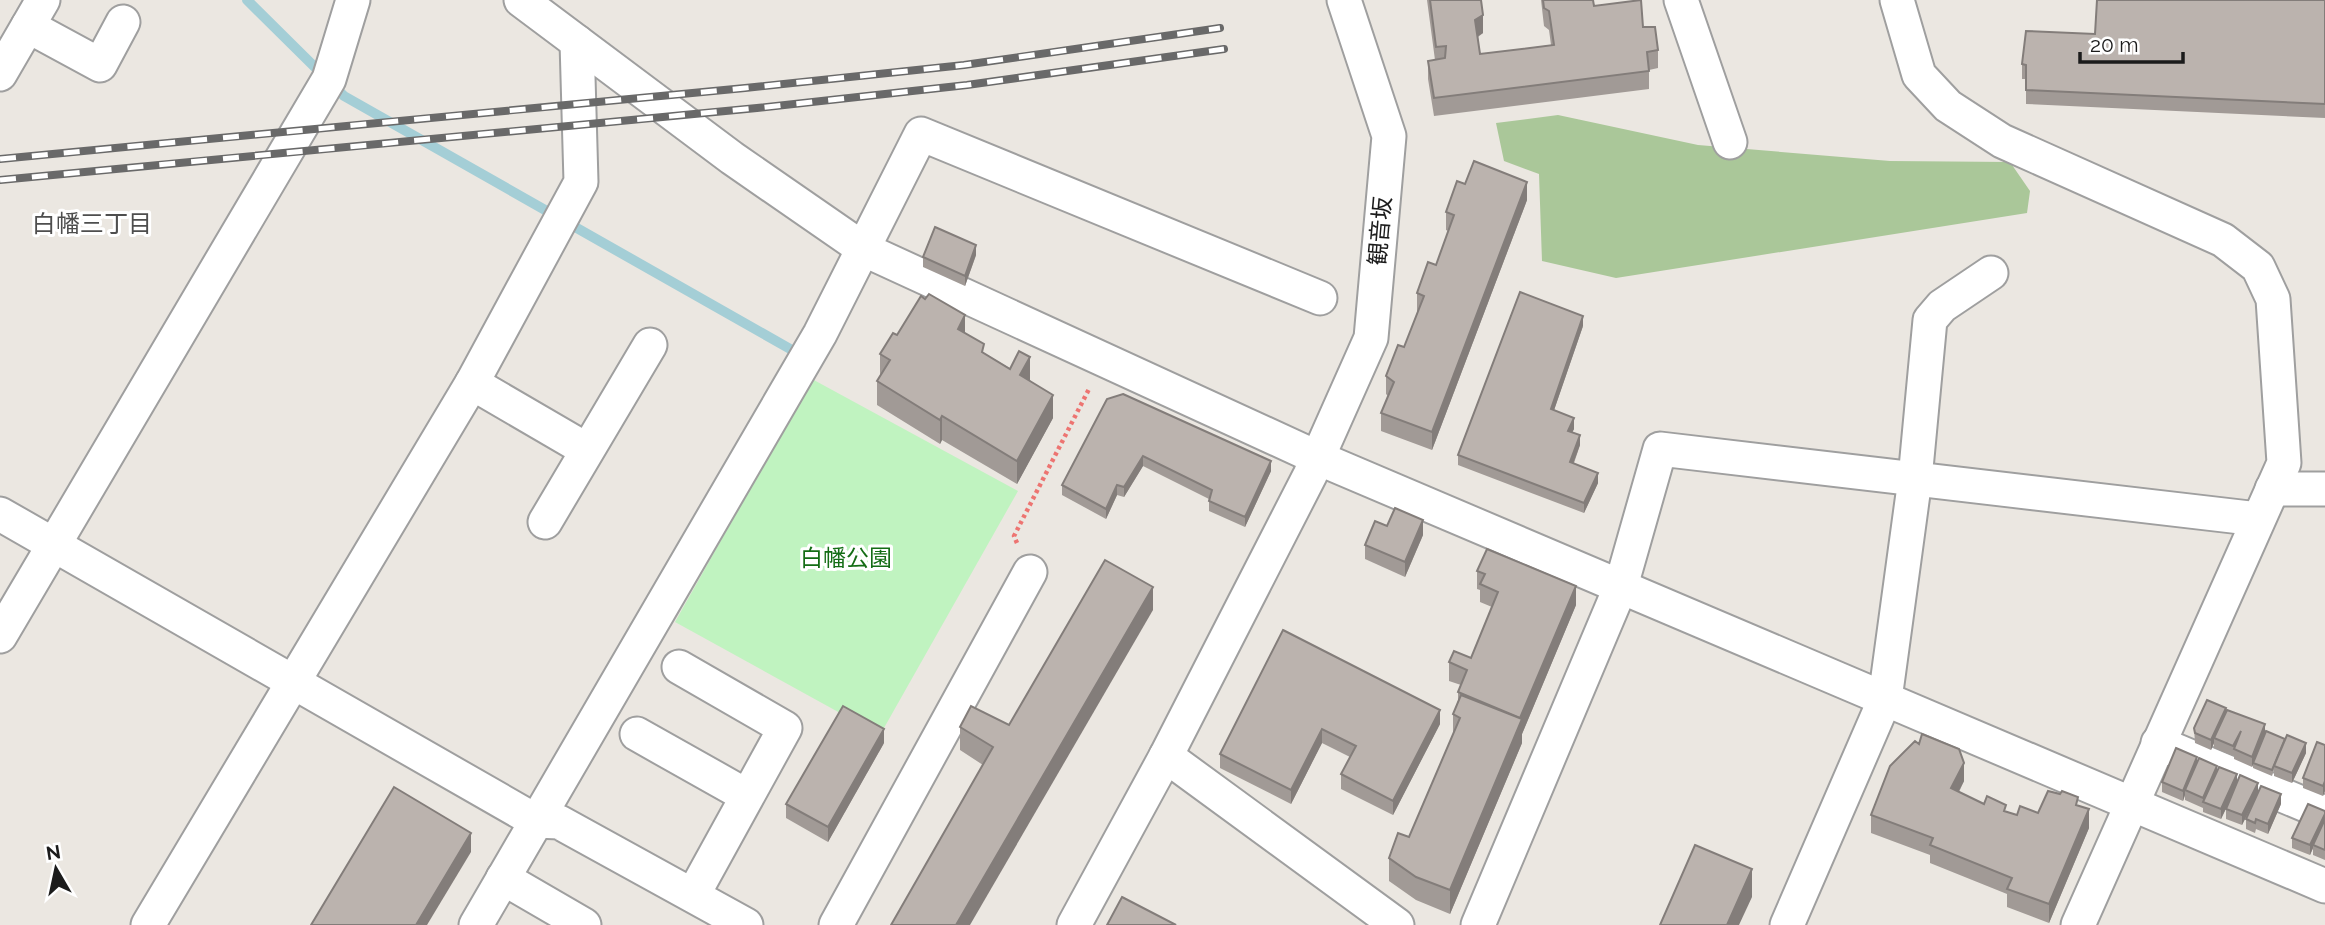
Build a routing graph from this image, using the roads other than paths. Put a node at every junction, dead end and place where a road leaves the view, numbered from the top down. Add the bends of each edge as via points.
1 (353, 0) edge
2 (521, 0) edge
3 (1344, 0) edge
4 (1681, 0) edge
5 (1897, 0) edge
6 (36, 13) edge
7 (123, 22) dead end
8 (577, 42) junction
9 (0, 74) edge
10 (1730, 142) dead end
11 (864, 250) junction
12 (1991, 272) dead end
13 (1320, 298) dead end
14 (650, 345) dead end
15 (472, 383) junction
16 (587, 450) junction
17 (1318, 457) junction
18 (1915, 479) junction
19 (2272, 489) junction
20 (2325, 489) edge
21 (0, 514) edge
22 (2258, 519) junction
23 (545, 522) dead end
24 (54, 543) junction
25 (1030, 572) road end
26 (1620, 586) junction
27 (0, 636) edge
28 (679, 667) dead end
29 (293, 683) junction
30 (1885, 699) junction
31 (638, 734) dead end
32 (2158, 743) junction
33 (1166, 756) junction
34 (747, 796) junction
35 (2131, 803) junction
36 (2325, 813) edge
37 (536, 821) junction
38 (503, 878) junction
39 (2325, 886) edge
40 (693, 895) junction
41 (148, 925) edge
42 (476, 925) edge
43 (584, 925) edge
44 (746, 925) edge
45 (836, 925) edge
46 (1074, 925) edge
47 (1397, 925) edge
48 (1478, 925) edge
49 (1787, 925) edge
50 (2078, 925) edge

1 - 24 street via 329,79
2 - 8 street
3 - 17 street, 観音坂 via 1389,136 1371,338
4 - 10 street
5 - 19 street via 1919,75 1948,106 2002,141 2223,240 2258,267 2273,299 2277,333 2284,463
6 - 7 street via 100,65
6 - 9 street
8 - 11 street
8 - 15 street via 581,182
11 - 13 street via 921,134
11 - 17 street
11 - 37 street via 820,334
12 - 18 street via 1942,306 1930,320
14 - 16 street
15 - 16 street
15 - 29 street
16 - 23 street
17 - 26 street
17 - 33 street, 観音坂
18 - 22 street
18 - 26 street via 1660,449
18 - 30 street
19 - 20 street
19 - 22 street
21 - 24 street
22 - 32 street
24 - 27 street
24 - 29 street
25 - 45 street
26 - 30 street
26 - 48 street
28 - 34 street via 785,728
29 - 37 street
29 - 41 street
30 - 35 street
30 - 49 street
31 - 34 street
32 - 35 street
32 - 36 street
33 - 46 street, 観音坂
33 - 47 street
34 - 40 street
35 - 39 street
35 - 50 street
37 - 38 street
37 - 40 street via 559,821
38 - 42 street
38 - 43 street
40 - 44 street

